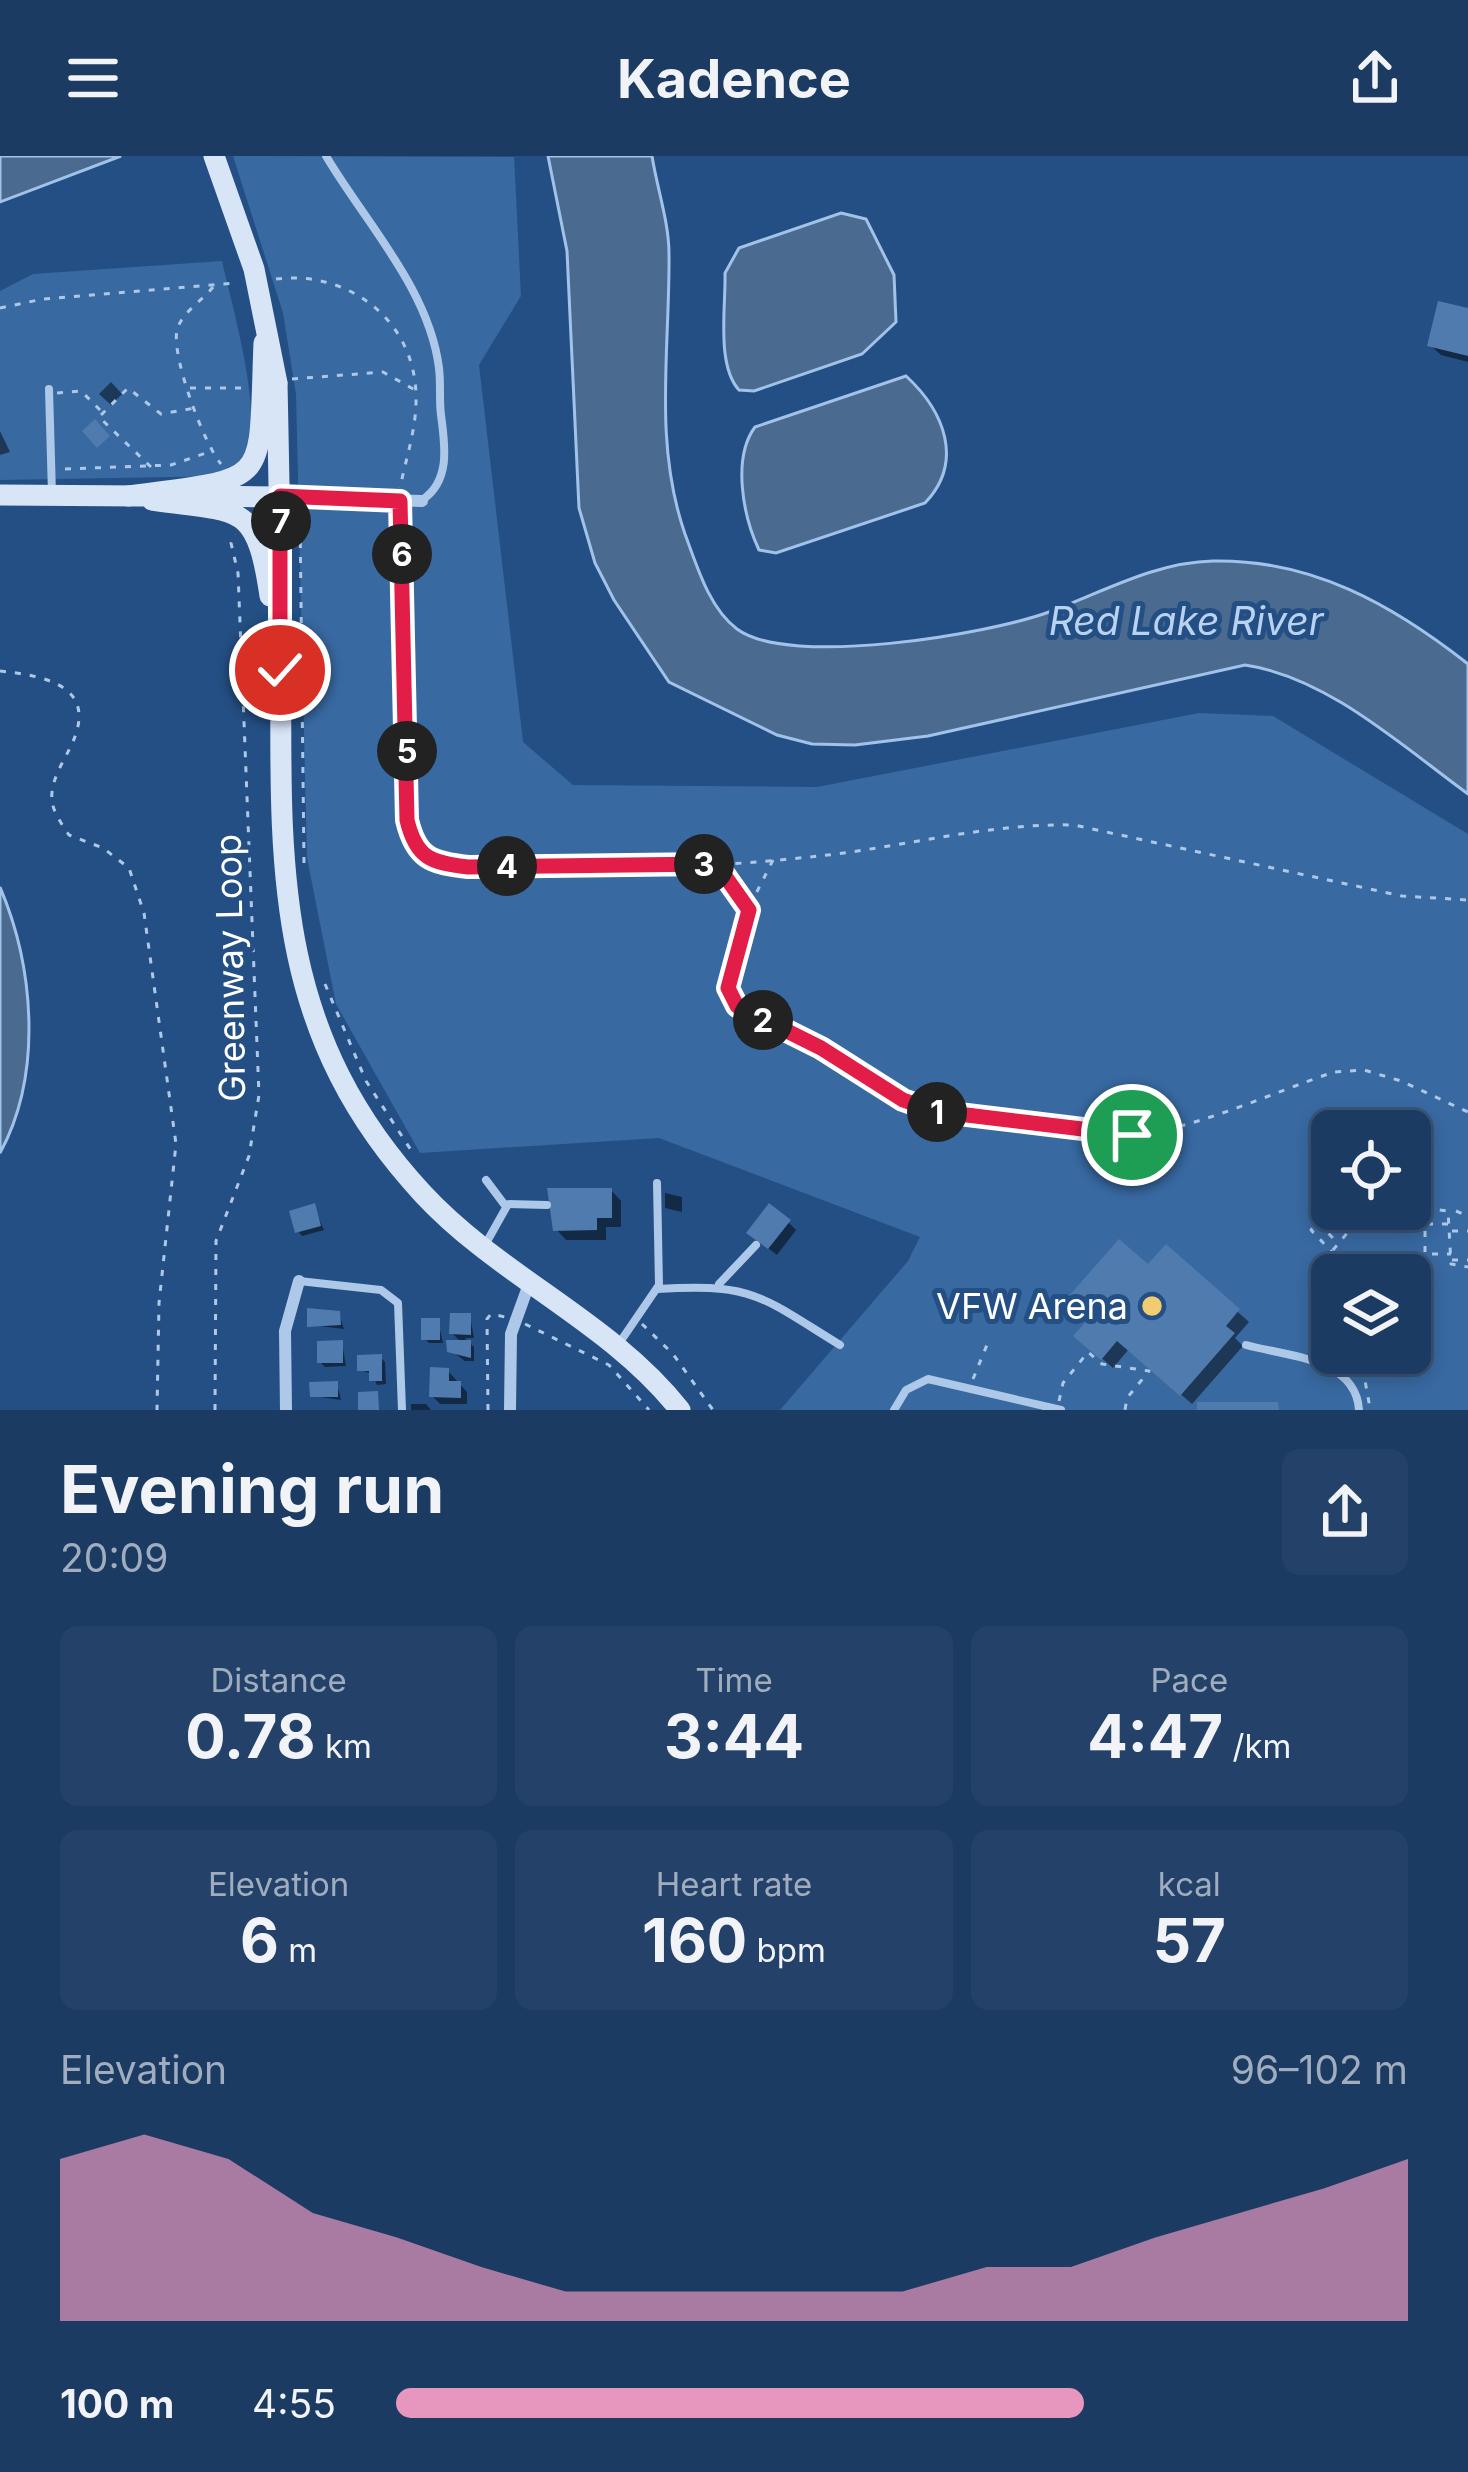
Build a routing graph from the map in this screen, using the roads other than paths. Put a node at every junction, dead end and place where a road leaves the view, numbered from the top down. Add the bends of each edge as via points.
1 (214, 156) edge
2 (326, 156) edge
3 (270, 384) junction
4 (49, 391) road end
5 (0, 495) edge
6 (52, 496) junction
7 (128, 496) junction
8 (280, 496) junction
9 (422, 501) joint
10 (280, 670) junction
11 (486, 1180) dead end
12 (657, 1183) dead end
13 (547, 1204) dead end
14 (508, 1205) junction
15 (756, 1245) dead end
16 (483, 1249) junction
17 (299, 1282) joint
18 (529, 1284) junction
19 (718, 1285) junction
20 (657, 1289) junction
21 (840, 1345) dead end
22 (617, 1346) junction
23 (1246, 1346) dead end
24 (286, 1410) edge
25 (402, 1410) edge
26 (510, 1410) edge
27 (680, 1410) edge
28 (894, 1410) edge
29 (1059, 1410) edge
30 (1359, 1410) edge

1 - 3 street, bridge via 265,312
2 - 9 lane via 378,231 439,366 444,465
3 - 7 street via 259,451 242,478
3 - 8 street
4 - 6 lane
5 - 6 street
6 - 7 street
7 - 8 street
7 - 10 street via 219,510 252,524 261,539
8 - 9 street
8 - 10 street
10 - 16 street via 281,866 309,1005 376,1136 424,1196
11 - 14 lane
12 - 20 lane
13 - 14 lane
14 - 16 lane
15 - 19 lane
16 - 18 street
17 - 24 street via 285,1330
17 - 25 lane via 381,1290 398,1303
18 - 22 street
18 - 26 street via 513,1321
19 - 20 lane
19 - 21 lane via 751,1292
20 - 22 lane
22 - 27 street
23 - 30 lane via 1342,1373
28 - 29 lane via 916,1381 939,1378

